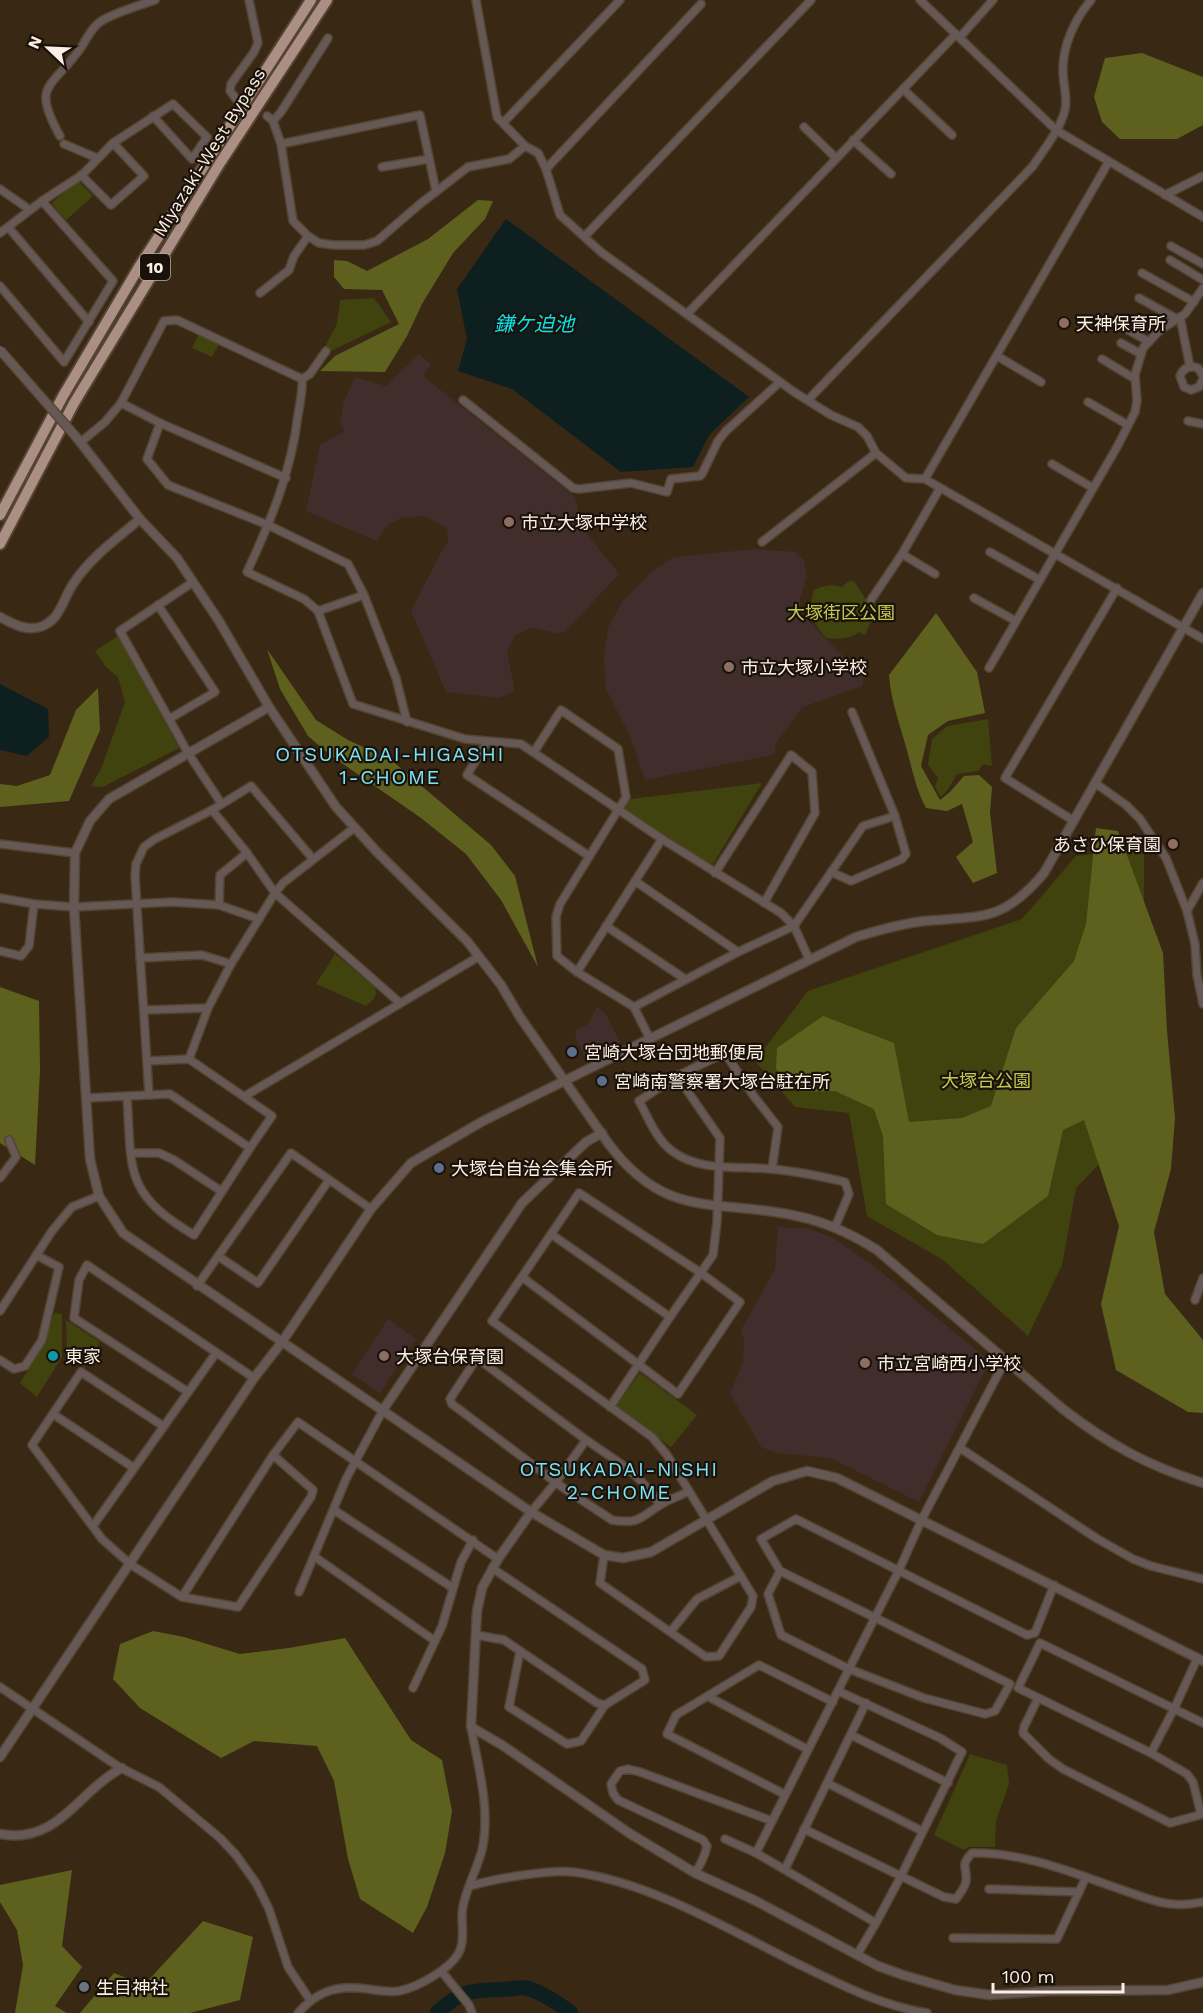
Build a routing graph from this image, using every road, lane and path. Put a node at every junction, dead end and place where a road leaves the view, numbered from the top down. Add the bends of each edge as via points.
1 (155, 0) edge
2 (249, 0) edge
3 (311, 0) edge
4 (327, 0) edge
5 (476, 0) edge
6 (620, 0) edge
7 (811, 0) edge
8 (920, 0) edge
9 (993, 0) edge
10 (1091, 0) edge
11 (701, 4) dead end
12 (958, 35) junction
13 (328, 38) dead end
14 (903, 89) junction
15 (237, 100) dead end
16 (153, 116) junction
17 (504, 122) junction
18 (804, 128) dead end
19 (1056, 130) junction
20 (952, 135) dead end
21 (60, 136) dead end
22 (853, 140) junction
23 (113, 143) junction
24 (64, 144) dead end
25 (280, 144) junction
26 (525, 146) junction
27 (97, 158) junction
28 (836, 158) junction
29 (429, 159) junction
30 (1108, 163) junction
31 (382, 167) dead end
32 (546, 169) junction
33 (891, 174) dead end
34 (81, 175) junction
35 (1203, 176) edge
36 (0, 189) edge
37 (436, 191) junction
38 (1165, 195) junction
39 (42, 201) junction
40 (30, 210) junction
41 (1203, 217) edge
42 (9, 228) junction
43 (0, 233) edge
44 (308, 236) junction
45 (585, 236) junction
46 (1171, 246) dead end
47 (1170, 260) dead end
48 (1203, 264) edge
49 (1142, 273) dead end
50 (1203, 280) edge
51 (0, 286) edge
52 (1203, 288) edge
53 (260, 293) dead end
54 (1139, 298) dead end
55 (1194, 302) junction
56 (687, 314) junction
57 (1178, 318) junction
58 (89, 322) junction
59 (1123, 327) dead end
60 (1149, 342) junction
61 (1121, 343) dead end
62 (0, 350) edge
63 (326, 351) dead end
64 (1141, 354) junction
65 (997, 356) junction
66 (1102, 359) dead end
67 (1190, 367) junction
68 (1203, 378) edge
69 (302, 379) junction
70 (1135, 379) junction
71 (780, 382) junction
72 (1041, 382) dead end
73 (462, 400) dead end
74 (808, 400) junction
75 (1088, 402) dead end
76 (121, 403) junction
77 (1188, 421) dead end
78 (160, 423) junction
79 (1203, 424) edge
80 (1128, 425) junction
81 (79, 440) junction
82 (876, 453) junction
83 (1052, 464) dead end
84 (286, 478) junction
85 (925, 479) junction
86 (940, 488) junction
87 (1093, 488) junction
88 (0, 514) edge
89 (140, 519) junction
90 (268, 525) junction
91 (762, 542) dead end
92 (0, 544) edge
93 (990, 552) dead end
94 (1056, 553) junction
95 (902, 554) junction
96 (935, 574) dead end
97 (1040, 580) junction
98 (193, 582) junction
99 (1117, 588) junction
100 (1203, 593) edge
101 (364, 595) junction
102 (974, 598) dead end
103 (871, 600) dead end
104 (158, 605) junction
105 (318, 611) junction
106 (0, 617) edge
107 (1016, 621) junction
108 (1183, 627) junction
109 (1203, 639) edge
110 (989, 668) dead end
111 (269, 707) junction
112 (852, 712) dead end
113 (169, 719) junction
114 (407, 722) junction
115 (487, 742) junction
116 (534, 752) junction
117 (188, 753) junction
118 (1095, 783) junction
119 (221, 803) junction
120 (212, 810) junction
121 (618, 811) junction
122 (896, 816) junction
123 (1074, 821) junction
124 (354, 828) junction
125 (662, 839) junction
126 (0, 844) edge
127 (75, 853) junction
128 (247, 853) junction
129 (589, 856) junction
130 (313, 859) junction
131 (831, 872) junction
132 (715, 873) junction
133 (635, 881) junction
134 (1203, 883) edge
135 (275, 893) junction
136 (0, 898) edge
137 (764, 903) junction
138 (34, 904) junction
139 (137, 904) junction
140 (219, 905) junction
141 (74, 908) junction
142 (1187, 911) junction
143 (259, 919) junction
144 (606, 926) junction
145 (794, 926) junction
146 (0, 951) edge
147 (738, 952) junction
148 (478, 957) junction
149 (140, 958) junction
150 (809, 959) junction
151 (231, 964) junction
152 (577, 972) junction
153 (1200, 977) edge
154 (685, 979) junction
155 (400, 1003) junction
156 (1203, 1004) edge
157 (634, 1007) junction
158 (208, 1008) junction
159 (144, 1010) junction
160 (650, 1039) junction
161 (189, 1059) junction
162 (147, 1061) junction
163 (677, 1076) junction
164 (566, 1081) junction
165 (148, 1095) junction
166 (127, 1096) junction
167 (245, 1096) junction
168 (86, 1098) junction
169 (602, 1133) junction
170 (9, 1140) dead end
171 (250, 1148) junction
172 (131, 1153) junction
173 (719, 1167) junction
174 (772, 1169) junction
175 (0, 1178) edge
176 (329, 1180) junction
177 (221, 1191) junction
178 (99, 1196) junction
179 (718, 1206) junction
180 (371, 1209) junction
181 (835, 1227) junction
182 (551, 1234) junction
183 (36, 1255) junction
184 (218, 1256) junction
185 (701, 1274) junction
186 (522, 1277) junction
187 (1203, 1278) edge
188 (197, 1286) junction
189 (1195, 1300) dead end
190 (0, 1311) edge
191 (669, 1317) junction
192 (282, 1342) junction
193 (216, 1353) junction
194 (0, 1359) edge
195 (1006, 1359) junction
196 (639, 1366) junction
197 (254, 1378) junction
198 (188, 1392) junction
199 (610, 1407) junction
200 (383, 1410) junction
201 (53, 1413) junction
202 (163, 1426) junction
203 (586, 1440) junction
204 (960, 1448) junction
205 (273, 1455) junction
206 (355, 1461) junction
207 (134, 1468) junction
208 (556, 1482) junction
209 (1203, 1483) edge
210 (689, 1491) junction
211 (660, 1505) junction
212 (334, 1510) junction
213 (531, 1512) junction
214 (922, 1519) junction
215 (707, 1520) junction
216 (93, 1526) junction
217 (473, 1540) junction
218 (604, 1555) junction
219 (315, 1557) junction
220 (498, 1558) junction
221 (130, 1564) junction
222 (492, 1568) junction
223 (899, 1570) junction
224 (780, 1571) junction
225 (741, 1576) junction
226 (1203, 1580) edge
227 (1054, 1585) junction
228 (453, 1588) junction
229 (299, 1592) dead end
230 (182, 1597) junction
231 (875, 1617) junction
232 (671, 1631) junction
233 (476, 1635) junction
234 (435, 1641) junction
235 (520, 1651) junction
236 (1200, 1660) edge
237 (849, 1669) junction
238 (0, 1687) edge
239 (413, 1688) dead end
240 (838, 1690) junction
241 (709, 1697) junction
242 (1038, 1698) junction
243 (833, 1702) junction
244 (866, 1703) junction
245 (605, 1705) junction
246 (32, 1708) junction
247 (1174, 1709) junction
248 (1203, 1723) edge
249 (471, 1727) junction
250 (851, 1735) junction
251 (807, 1749) junction
252 (1152, 1753) junction
253 (0, 1757) edge
254 (122, 1768) junction
255 (827, 1783) junction
256 (948, 1783) junction
257 (784, 1794) junction
258 (1202, 1814) edge
259 (772, 1821) junction
260 (804, 1829) junction
261 (922, 1831) junction
262 (0, 1834) edge
263 (725, 1839) dead end
264 (756, 1853) junction
265 (785, 1869) junction
266 (694, 1873) junction
267 (902, 1876) junction
268 (1086, 1877) junction
269 (470, 1886) junction
270 (989, 1889) dead end
271 (1079, 1892) junction
272 (1203, 1902) edge
273 (876, 1923) junction
274 (953, 1938) dead end
275 (856, 1955) junction
276 (442, 1972) junction
277 (1203, 1983) edge
278 (310, 2000) junction
279 (298, 2013) edge
280 (472, 2013) edge
281 (927, 2013) edge

1 - 21 street via 101,21 53,79 45,103
2 - 15 street via 258,43 231,84 230,91
3 - 88 highway, Miyazaki-West Bypass / 10 via 139,267
4 - 92 highway, Miyazaki-West Bypass / 10 via 220,163 74,403
5 - 17 street via 497,117
6 - 17 street
7 - 45 street
8 - 12 street
9 - 12 street
10 - 19 street via 1080,13 1066,46 1062,70 1065,109
11 - 32 street
12 - 14 street
12 - 19 street
13 - 25 street via 281,112 270,119
14 - 20 street
14 - 22 street
16 - 16 street via 168,133 192,159 207,137 173,104
16 - 23 street
17 - 26 street
18 - 28 street
19 - 30 street
19 - 74 street via 1032,166
22 - 28 street
22 - 33 street
23 - 27 street
23 - 34 street via 144,176 111,205
24 - 27 street
25 - 29 street via 420,115
25 - 44 street via 293,221
26 - 32 street via 538,153
26 - 37 street via 509,159 468,167
27 - 34 street
28 - 56 street
29 - 31 street
29 - 37 street
30 - 38 street
30 - 65 street
32 - 45 street via 560,215
34 - 39 street
35 - 38 street
36 - 40 street
37 - 44 street via 378,241 333,245
38 - 41 street
39 - 40 street
39 - 58 street via 113,281
40 - 42 street
42 - 43 street
42 - 58 street
44 - 53 street via 289,270
45 - 56 street
46 - 48 street
47 - 50 street
49 - 55 street
51 - 58 street via 64,362
52 - 55 street
54 - 57 street
55 - 57 street
56 - 71 street
57 - 60 street
57 - 67 street
59 - 60 street
60 - 64 street
61 - 64 street
62 - 81 street, bridge
63 - 69 street
64 - 70 street
65 - 72 street
65 - 85 street
66 - 70 street
67 - 68 street via 1198,368
67 - 68 street via 1180,376 1184,387 1195,389
69 - 76 street via 177,320 164,321
69 - 84 street
70 - 80 street via 1137,401
71 - 73 street via 726,431 702,474 671,479 667,492 631,483 573,488
71 - 74 street
74 - 82 street via 858,427
75 - 80 street
76 - 78 street
76 - 81 street via 105,422
77 - 79 street
78 - 84 street
78 - 90 street via 147,459 168,485
80 - 87 street
81 - 89 street
82 - 85 street via 906,478
82 - 91 street
83 - 87 street
84 - 90 street
85 - 86 street
86 - 94 street
86 - 95 street
87 - 94 street
89 - 98 street via 177,558
89 - 106 street via 96,556 72,585 51,622 23,628
90 - 101 street via 348,564
90 - 105 street via 247,573 304,599
93 - 97 street
94 - 97 street
94 - 99 street
95 - 96 street
95 - 103 street
97 - 107 street
98 - 104 street
98 - 111 street
99 - 108 street
99 - 123 street via 1005,778
100 - 108 street
101 - 105 street
101 - 114 street via 396,678
102 - 107 street
104 - 113 street via 120,631
104 - 113 street via 214,692
105 - 114 street via 353,704
107 - 110 street
108 - 109 street
108 - 118 street
111 - 117 street
111 - 124 street
112 - 122 street
113 - 117 street
114 - 115 street
115 - 116 street via 521,744
115 - 129 street via 466,775
116 - 121 street
116 - 121 street via 561,710 618,749 627,797
117 - 119 street
117 - 127 street via 109,799 90,821
118 - 123 street
118 - 142 street via 1126,805 1149,829 1166,858
119 - 120 street
119 - 130 street via 251,786
120 - 128 street
120 - 139 street via 144,847 136,864
121 - 125 street
121 - 129 street
122 - 131 street via 863,826
122 - 131 street via 906,850 902,859 851,881
123 - 150 street via 1044,873 1000,911 980,918 888,927
124 - 130 street
124 - 148 street via 449,921
125 - 132 street
125 - 133 street
126 - 127 street
127 - 141 street
128 - 135 street
128 - 140 street via 220,875
129 - 152 street via 556,917 557,956
130 - 135 street
131 - 145 street
132 - 137 street
132 - 137 street via 791,755 812,772 815,813
133 - 144 street
133 - 147 street
134 - 142 street
135 - 143 street
135 - 155 street
136 - 138 street
137 - 145 street
138 - 141 street
138 - 146 street via 29,946 21,956
139 - 140 street
139 - 141 street
139 - 149 street
140 - 143 street
141 - 168 street
142 - 153 street
143 - 151 street
144 - 152 street
144 - 154 street
145 - 147 street
145 - 150 street
147 - 154 street
148 - 155 street
148 - 164 street
149 - 151 street via 202,955
149 - 159 street
150 - 160 street
151 - 158 street
152 - 157 street
153 - 156 street
154 - 157 street
155 - 167 street
157 - 160 street
158 - 159 street
158 - 161 street
159 - 162 street
160 - 164 street
161 - 162 street
161 - 167 street
162 - 165 street
163 - 173 street via 720,1138
163 - 173 street via 639,1101 659,1140 671,1151 685,1160
163 - 174 street via 725,1053 778,1127
164 - 169 street
164 - 180 street via 483,1121 411,1163
165 - 166 street
165 - 171 street via 170,1094
166 - 168 street
166 - 172 street
167 - 171 street via 272,1116
168 - 178 street via 90,1159
169 - 179 street via 622,1162 659,1192
169 - 200 street via 585,1142 522,1203
170 - 175 street via 16,1156
171 - 177 street
172 - 177 street via 159,1153
172 - 177 street via 133,1174 149,1202 171,1222 194,1235
173 - 174 street
173 - 179 street
174 - 181 street via 845,1182 849,1194
176 - 180 street
176 - 184 street via 291,1153
176 - 184 street via 258,1283
178 - 183 street via 72,1207
178 - 188 street via 123,1233
179 - 181 street via 796,1215
179 - 185 street via 713,1255
180 - 192 street
181 - 195 street via 877,1250
182 - 185 street via 579,1193
182 - 186 street
182 - 191 street
183 - 190 street
183 - 194 street via 59,1267 42,1340 25,1366 14,1369
184 - 188 street
185 - 191 street
185 - 196 street via 740,1302 678,1395
186 - 196 street
186 - 199 street via 492,1321
187 - 189 street
188 - 192 street
191 - 196 street
192 - 197 street
192 - 200 street
193 - 197 street
193 - 198 street
193 - 198 street via 87,1265 79,1280 74,1318
195 - 204 street
195 - 209 street via 1095,1434 1153,1466
196 - 199 street
197 - 221 street
198 - 202 street
199 - 210 street via 652,1437
200 - 206 street
200 - 213 street
201 - 202 street via 81,1372
201 - 207 street
201 - 216 street via 32,1445
202 - 207 street
203 - 208 street
203 - 208 street via 477,1358 450,1399 452,1404
203 - 211 street via 637,1476
204 - 214 street
204 - 226 street via 1133,1559
205 - 206 street via 298,1422
205 - 230 street
205 - 230 street via 313,1490 311,1497 238,1607
206 - 212 street
206 - 217 street
207 - 216 street
208 - 211 street via 612,1520 638,1521
208 - 213 street
210 - 211 street
210 - 215 street
212 - 219 street
212 - 228 street
213 - 218 street
213 - 220 street
214 - 215 street via 837,1478 807,1471 773,1481
214 - 223 street
214 - 227 street
215 - 218 street via 651,1552 623,1558
215 - 225 street
216 - 221 street
217 - 220 street
217 - 228 street
218 - 232 street via 600,1583
219 - 229 street
219 - 234 street
220 - 222 street
221 - 230 street
221 - 246 street
222 - 233 street via 482,1588
222 - 245 street via 642,1669 645,1680
223 - 224 street via 796,1519 761,1539
223 - 227 street via 1027,1635 1035,1633
223 - 231 street
224 - 231 street
224 - 237 street via 768,1594 781,1635
225 - 232 street via 697,1599
225 - 232 street via 753,1596 751,1607 719,1656 706,1657
227 - 236 street
228 - 234 street
231 - 237 street
231 - 237 street via 1010,1684 995,1711 985,1714 924,1698
233 - 235 street via 504,1640
233 - 249 street
234 - 239 street
235 - 245 street
235 - 245 street via 509,1707 567,1744 581,1741
236 - 247 street
237 - 240 street
238 - 246 street
240 - 243 street
240 - 244 street
241 - 243 street via 759,1665
241 - 251 street
241 - 257 street via 676,1715 667,1734
242 - 247 street via 1018,1688 1040,1643
242 - 252 street
242 - 258 street via 1023,1733 1063,1769 1170,1823
243 - 251 street
244 - 250 street
244 - 256 street via 962,1752
246 - 253 street
246 - 254 street
247 - 248 street
247 - 252 street
249 - 266 street
249 - 269 street via 485,1813 482,1850
250 - 255 street
250 - 256 street
251 - 257 street
252 - 258 street via 1187,1774
254 - 262 street via 52,1825 35,1834
254 - 278 street via 159,1787 236,1855 256,1883 288,1967
255 - 260 street
255 - 261 street
256 - 261 street
257 - 259 street
259 - 264 street
259 - 266 street via 640,1772 620,1771 611,1784 618,1800 703,1840 707,1846 704,1859
260 - 265 street
260 - 267 street
261 - 267 street
263 - 264 street
264 - 265 street
265 - 273 street
266 - 275 street via 754,1900
267 - 268 street via 956,1899 967,1878 966,1860 972,1853 989,1852
267 - 273 street
268 - 271 street
268 - 272 street via 1174,1905
269 - 276 street via 462,1908 461,1950
269 - 281 street via 534,1874 572,1872 615,1881 706,1917 825,1979 882,2003
270 - 271 street
271 - 274 street via 1058,1939
273 - 275 street
275 - 277 street via 928,1983 990,1995 1168,1990
276 - 278 street via 399,1990 343,1988
276 - 280 street
278 - 279 street

